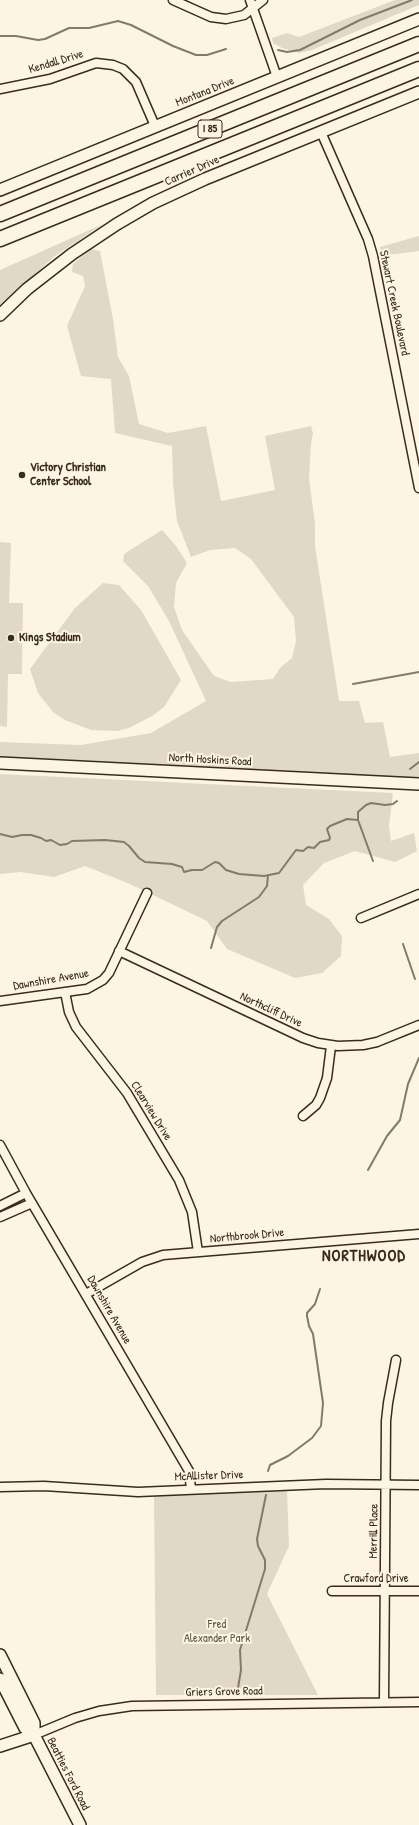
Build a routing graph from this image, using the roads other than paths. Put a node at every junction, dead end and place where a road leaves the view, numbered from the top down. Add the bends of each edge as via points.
1 (173, 0) edge
2 (263, 0) edge
3 (252, 4) edge
4 (419, 19) edge
5 (419, 44) edge
6 (419, 69) edge
7 (277, 77) junction
8 (0, 90) edge
9 (419, 92) edge
10 (155, 126) junction
11 (321, 132) junction
12 (0, 190) edge
13 (0, 214) edge
14 (0, 239) edge
15 (0, 315) edge
16 (419, 488) edge
17 (0, 763) edge
18 (419, 784) edge
19 (147, 893) dead end
20 (419, 894) edge
21 (361, 918) dead end
22 (119, 951) junction
23 (65, 992) junction
24 (0, 1001) edge
25 (419, 1025) edge
26 (331, 1046) junction
27 (303, 1116) dead end
28 (0, 1146) edge
29 (26, 1193) junction
30 (32, 1203) junction
31 (0, 1206) edge
32 (0, 1217) edge
33 (419, 1234) edge
34 (198, 1252) junction
35 (86, 1294) junction
36 (396, 1360) dead end
37 (386, 1485) junction
38 (419, 1485) edge
39 (0, 1487) edge
40 (191, 1489) junction
41 (332, 1591) dead end
42 (385, 1591) junction
43 (419, 1591) edge
44 (0, 1655) edge
45 (0, 1679) edge
46 (384, 1702) junction
47 (419, 1702) edge
48 (34, 1735) junction
49 (0, 1746) edge
50 (80, 1825) edge

1 - 3 street via 217,19 244,15
2 - 3 street
3 - 7 street
4 - 7 street, Montana Drive
5 - 13 highway, I 85
6 - 14 highway, I 85
7 - 10 street, Montana Drive
8 - 10 street, Kendall Drive via 50,78 91,64 113,65 123,69 136,82
9 - 11 street, Carrier Drive
10 - 12 street, Montana Drive
11 - 15 street, Carrier Drive via 194,184 135,213 58,264
11 - 16 street, Stewart Creek Boulevard via 369,241
17 - 18 street, North Hoskins Road
19 - 22 street, Dawnshire Avenue
20 - 21 street
22 - 23 street, Dawnshire Avenue via 103,980 87,989
22 - 26 street, Northcliff Drive via 303,1038
23 - 24 street, Dawnshire Avenue
23 - 34 street, Clearview Drive via 69,1012 76,1027 127,1093 178,1180 192,1212
25 - 26 street, Northcliff Drive via 377,1042
26 - 27 street via 327,1078 320,1098
28 - 29 street, Dawnshire Avenue
29 - 30 street, Dawnshire Avenue
29 - 31 street
30 - 32 street
30 - 35 street, Dawnshire Avenue
33 - 34 street, Northbrook Drive
34 - 35 street, Northbrook Drive via 149,1259 123,1271
35 - 40 street, Dawnshire Avenue via 189,1471
36 - 37 street, Merrill Place via 386,1421
37 - 38 street, McAllister Drive
37 - 40 street, McAllister Drive via 326,1484
37 - 42 street, Merrill Place
39 - 40 street, McAllister Drive via 44,1486 138,1492
41 - 42 street, Crawford Drive
42 - 43 street, Crawford Drive
42 - 46 street, Merrill Place
44 - 48 street, Beatties Ford Road via 34,1723
45 - 48 street, Beatties Ford Road via 25,1728
46 - 47 street, Griers Grove Road
46 - 48 street, Griers Grove Road via 132,1706 75,1718
48 - 49 street
48 - 50 street, Beatties Ford Road

